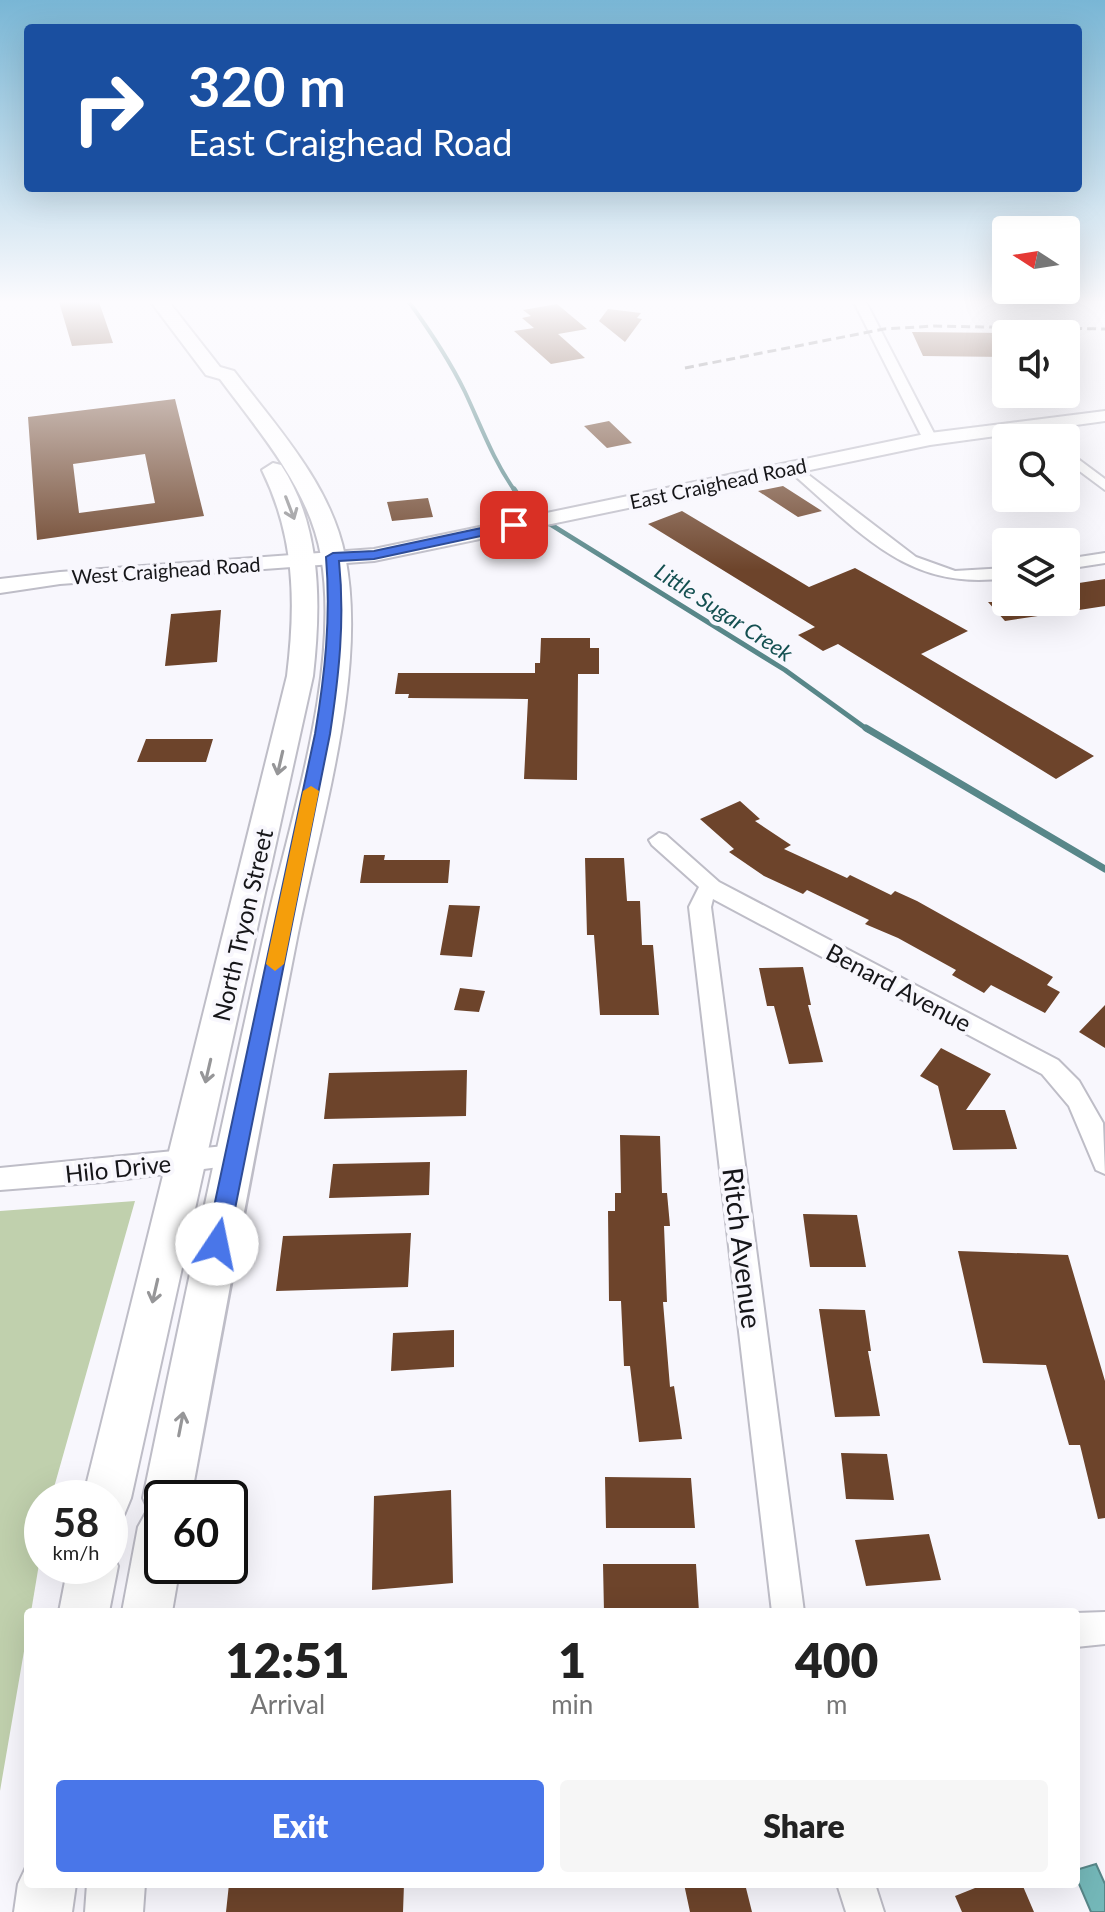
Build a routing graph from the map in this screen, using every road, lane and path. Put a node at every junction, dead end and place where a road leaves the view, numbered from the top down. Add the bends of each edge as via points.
1 (217, 391) edge
2 (906, 391) edge
3 (1105, 416) edge
4 (1072, 424) edge
5 (992, 435) edge
6 (930, 439) junction
7 (1080, 465) edge
8 (793, 467) junction
9 (1105, 486) edge
10 (318, 558) junction
11 (1105, 558) edge
12 (1080, 562) edge
13 (992, 574) edge
14 (0, 586) edge
15 (659, 840) dead end
16 (712, 887) junction
17 (235, 1155) junction
18 (186, 1161) junction
19 (1105, 1163) edge
20 (0, 1179) edge
21 (111, 1480) edge
22 (171, 1480) edge
23 (89, 1584) edge
24 (152, 1584) edge
25 (85, 1608) edge
26 (148, 1608) edge
27 (788, 1608) edge
28 (1105, 1628) edge
29 (1080, 1630) edge
30 (46, 1888) edge
31 (116, 1888) edge
32 (857, 1888) edge
33 (43, 1912) edge
34 (114, 1912) edge
35 (865, 1912) edge

1 - 10 main road, North Tryon Street via 266,460 284,491 302,543
2 - 6 street
3 - 4 street, East Craighead Road
5 - 6 street, East Craighead Road
6 - 8 street, East Craighead Road
7 - 9 street
8 - 10 street, East Craighead Road via 374,555
8 - 13 street via 926,568 968,576
10 - 14 street, West Craighead Road
10 - 17 main road, North Tryon Street via 337,603 335,656
10 -> 18 main road, North Tryon Street via 300,676
11 - 12 street
15 - 16 street, Benard Avenue
16 - 19 street, Benard Avenue via 1050,1067 1078,1096
16 - 27 street, Ritch Avenue via 700,907
17 - 18 street, Hilo Drive
22 -> 17 main road, North Tryon Street
18 - 20 street, Hilo Drive
18 -> 21 main road, North Tryon Street
23 - 25 main road
24 - 26 main road
28 - 29 street
30 - 33 main road
31 - 34 main road
32 - 35 street

